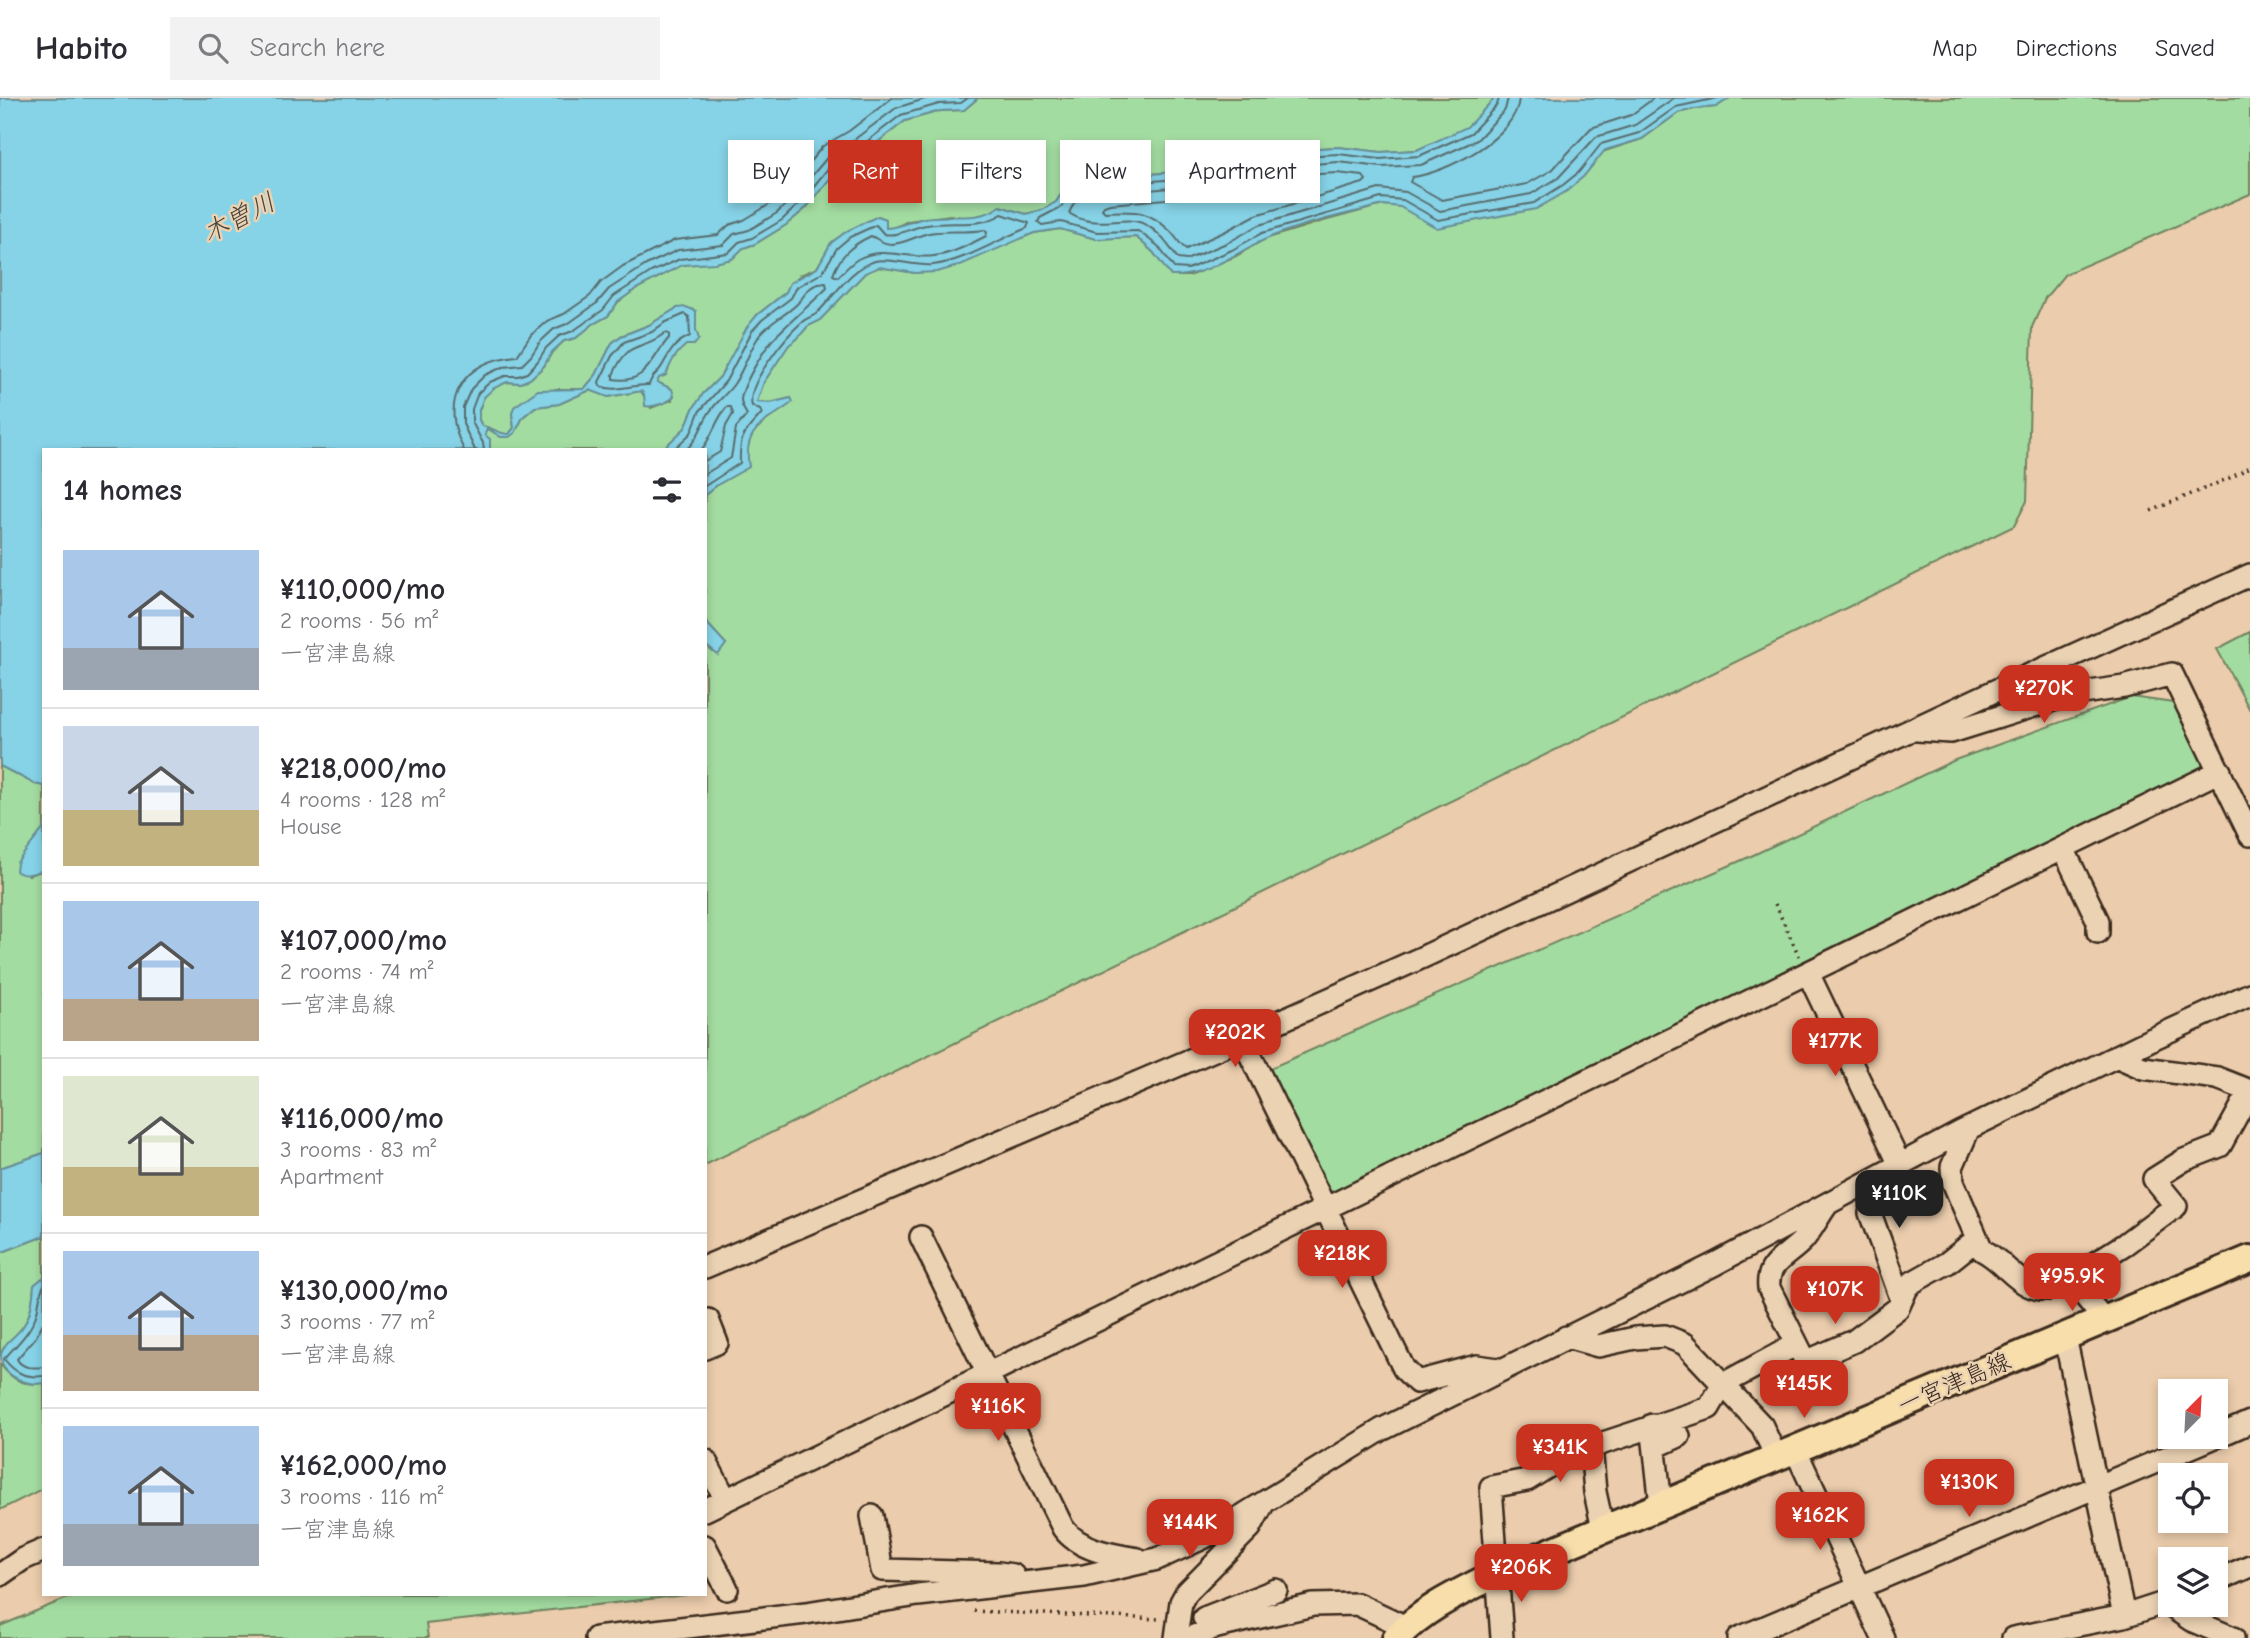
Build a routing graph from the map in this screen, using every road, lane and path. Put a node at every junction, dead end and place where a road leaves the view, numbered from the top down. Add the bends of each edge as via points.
1 (2250, 467) edge
2 (2151, 511) dead end
3 (2250, 575) edge
4 (1913, 730) junction
5 (2220, 771) junction
6 (2250, 835) edge
7 (2063, 848) junction
8 (1775, 904) dead end
9 (2098, 932) dead end
10 (1808, 973) junction
11 (2250, 995) edge
12 (1242, 1038) junction
13 (2116, 1056) junction
14 (2250, 1091) edge
15 (1969, 1128) junction
16 (1897, 1166) junction
17 (1828, 1204) junction
18 (1326, 1208) junction
19 (921, 1237) dead end
20 (1977, 1239) junction
21 (2250, 1259) edge
22 (707, 1266) edge
23 (2071, 1279) junction
24 (1901, 1298) junction
25 (708, 1320) dead end
26 (2105, 1321) junction
27 (1566, 1337) junction
28 (2065, 1337) junction
29 (1797, 1344) junction
30 (707, 1347) edge
31 (1500, 1370) junction
32 (987, 1374) junction
33 (1723, 1384) junction
34 (2250, 1422) edge
35 (1652, 1425) junction
36 (2228, 1431) edge
37 (1679, 1436) dead end
38 (1591, 1446) junction
39 (1655, 1447) junction
40 (2187, 1449) edge
41 (1786, 1453) junction
42 (707, 1464) edge
43 (2098, 1487) junction
44 (726, 1500) junction
45 (1264, 1502) junction
46 (1661, 1505) junction
47 (707, 1509) edge
48 (872, 1516) dead end
49 (1603, 1529) junction
50 (707, 1550) edge
51 (42, 1551) edge
52 (1148, 1561) junction
53 (2250, 1566) edge
54 (1497, 1574) junction
55 (0, 1575) edge
56 (2228, 1576) edge
57 (1040, 1581) junction
58 (1860, 1587) junction
59 (727, 1589) dead end
60 (1276, 1590) dead end
61 (2158, 1605) edge
62 (963, 1610) dead end
63 (2124, 1616) junction
64 (2187, 1617) edge
65 (1181, 1632) edge
66 (1401, 1632) edge
67 (596, 1638) edge
68 (1502, 1638) edge
69 (1739, 1638) edge
70 (1884, 1638) edge
71 (2013, 1638) edge
72 (2233, 1638) edge

1 - 2 path
3 - 4 street
4 - 5 street via 1951,732 2069,695 2172,674
4 - 12 street
5 - 6 street
5 - 7 street
7 - 9 street via 2098,921
7 - 10 street
8 - 10 path
10 - 16 street
10 - 18 street
11 - 13 street
12 - 18 street
12 - 22 street
13 - 14 street via 2143,1068 2217,1079
13 - 15 street
14 - 23 street via 2220,1146 2154,1179 2176,1206
15 - 16 street
15 - 20 street via 1952,1167 1953,1182
16 - 17 street
16 - 24 street via 1870,1213
17 - 27 street
17 - 29 street via 1804,1239 1768,1276 1769,1288
18 - 31 street via 1404,1369 1416,1382 1477,1366
18 - 32 street
19 - 32 street
20 - 23 street via 1982,1250 2033,1289 2048,1290
20 - 24 street via 1913,1282
21 - 26 main road, 一宮津島線
23 - 26 street
24 - 29 street via 1898,1307 1854,1341 1808,1362
25 - 30 street via 717,1343
26 - 28 main road, 一宮津島線
27 - 31 street
27 - 33 street via 1598,1346 1665,1336 1685,1344
28 - 41 main road, 一宮津島線
28 - 43 street
29 - 33 street
31 - 45 street via 1381,1430
32 - 44 street
32 - 52 street via 1071,1539 1109,1555
33 - 35 street via 1709,1408
33 - 41 street
34 - 36 street
35 - 38 street
35 - 39 street
37 - 39 street
38 - 49 street
38 - 54 street via 1527,1480 1492,1487
39 - 46 street
40 - 43 street
41 - 46 main road, 一宮津島線
41 - 58 street
42 - 44 street
43 - 58 street
43 - 63 street
44 - 47 street
45 - 52 street via 1203,1538
45 - 65 street via 1250,1528 1186,1593 1181,1602
46 - 49 main road, 一宮津島線
48 - 57 street via 882,1570 999,1573
49 - 54 main road, 一宮津島線
50 - 59 street
51 - 55 street
52 - 57 street
53 - 56 street
54 - 66 main road, 一宮津島線 via 1440,1603
54 - 68 street
57 - 67 street
58 - 69 street
58 - 70 street
60 - 65 street via 1191,1622
61 - 63 street
62 - 65 path
63 - 71 street
64 - 72 street
65 - 66 street via 1314,1605 1357,1604

